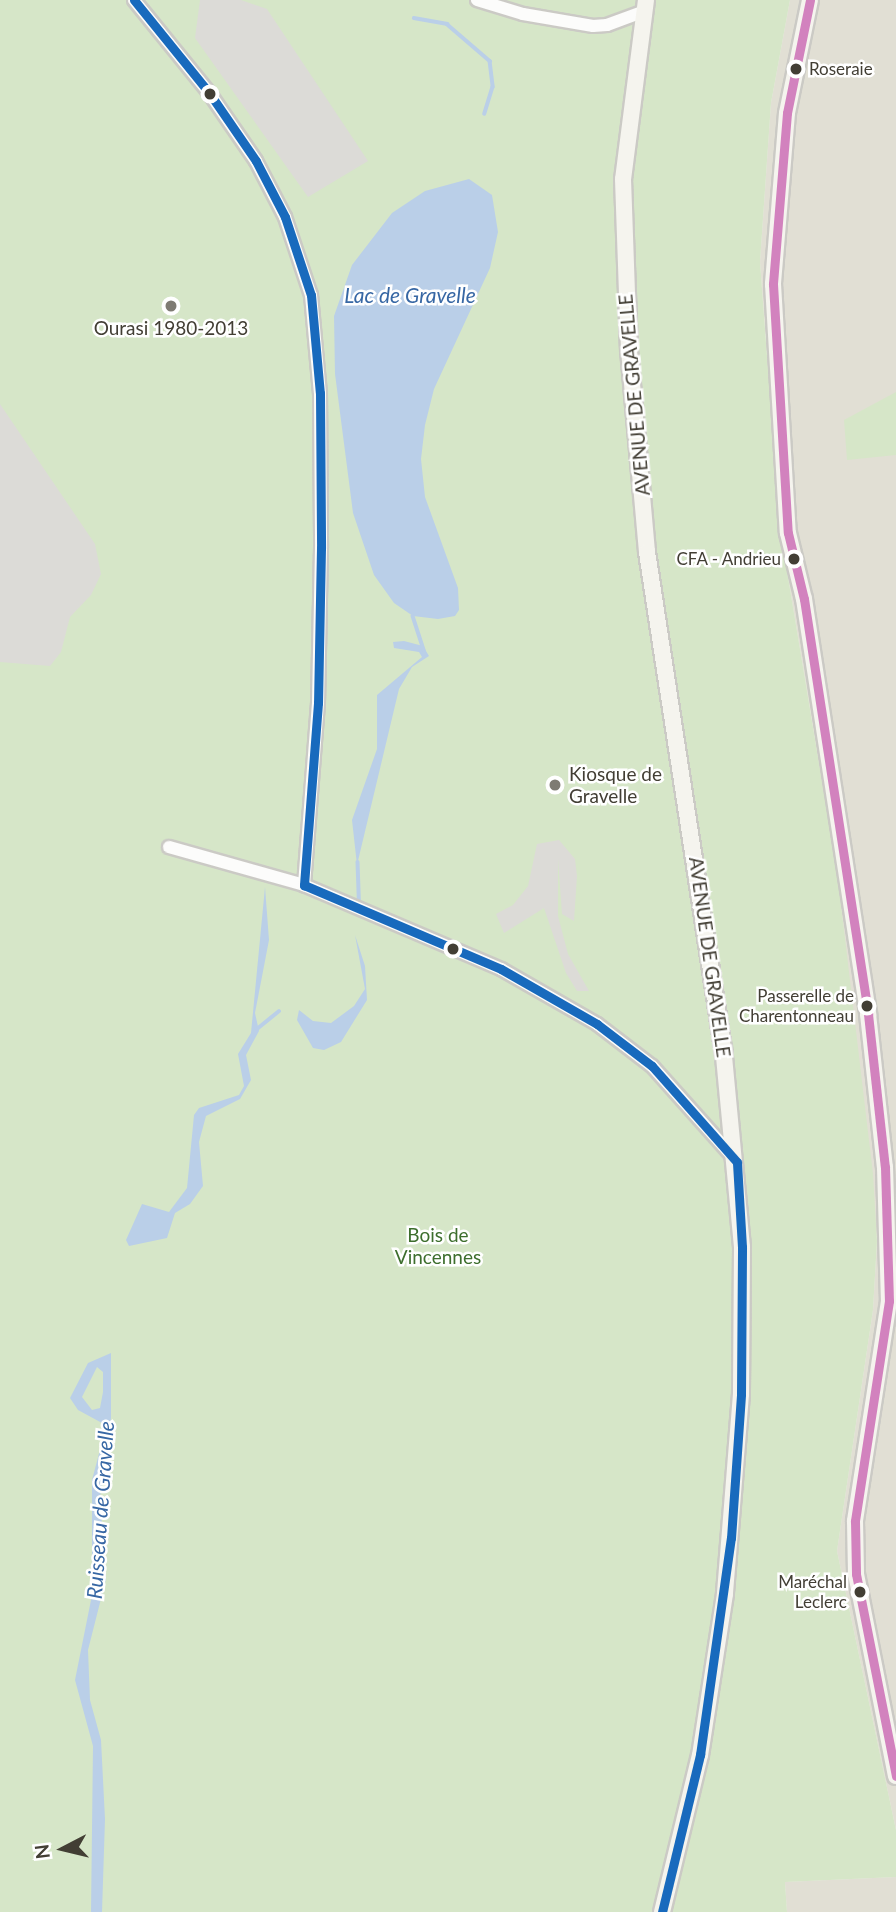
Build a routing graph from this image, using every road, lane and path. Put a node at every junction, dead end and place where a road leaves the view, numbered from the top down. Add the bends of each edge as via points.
1 (134, 0) edge
2 (477, 0) edge
3 (810, 0) edge
4 (645, 5) edge
5 (169, 847) dead end
6 (304, 885) junction
7 (737, 1162) junction
8 (896, 1776) edge
9 (662, 1912) edge

1 - 6 street via 257,161 285,217 311,295 320,393 321,548 318,703
2 - 4 street via 523,14 593,26 607,25
3 - 8 street via 787,113 773,284 788,533 804,599 868,1014 885,1167 889,1301 856,1521 856,1574
4 - 7 street, AVENUE DE GRAVELLE via 624,167 629,350 647,552 705,912
5 - 6 street
6 - 7 street via 501,969 597,1024 661,1074
7 - 9 street, AVENUE DE GRAVELLE via 743,1247 741,1394 731,1538 700,1755

